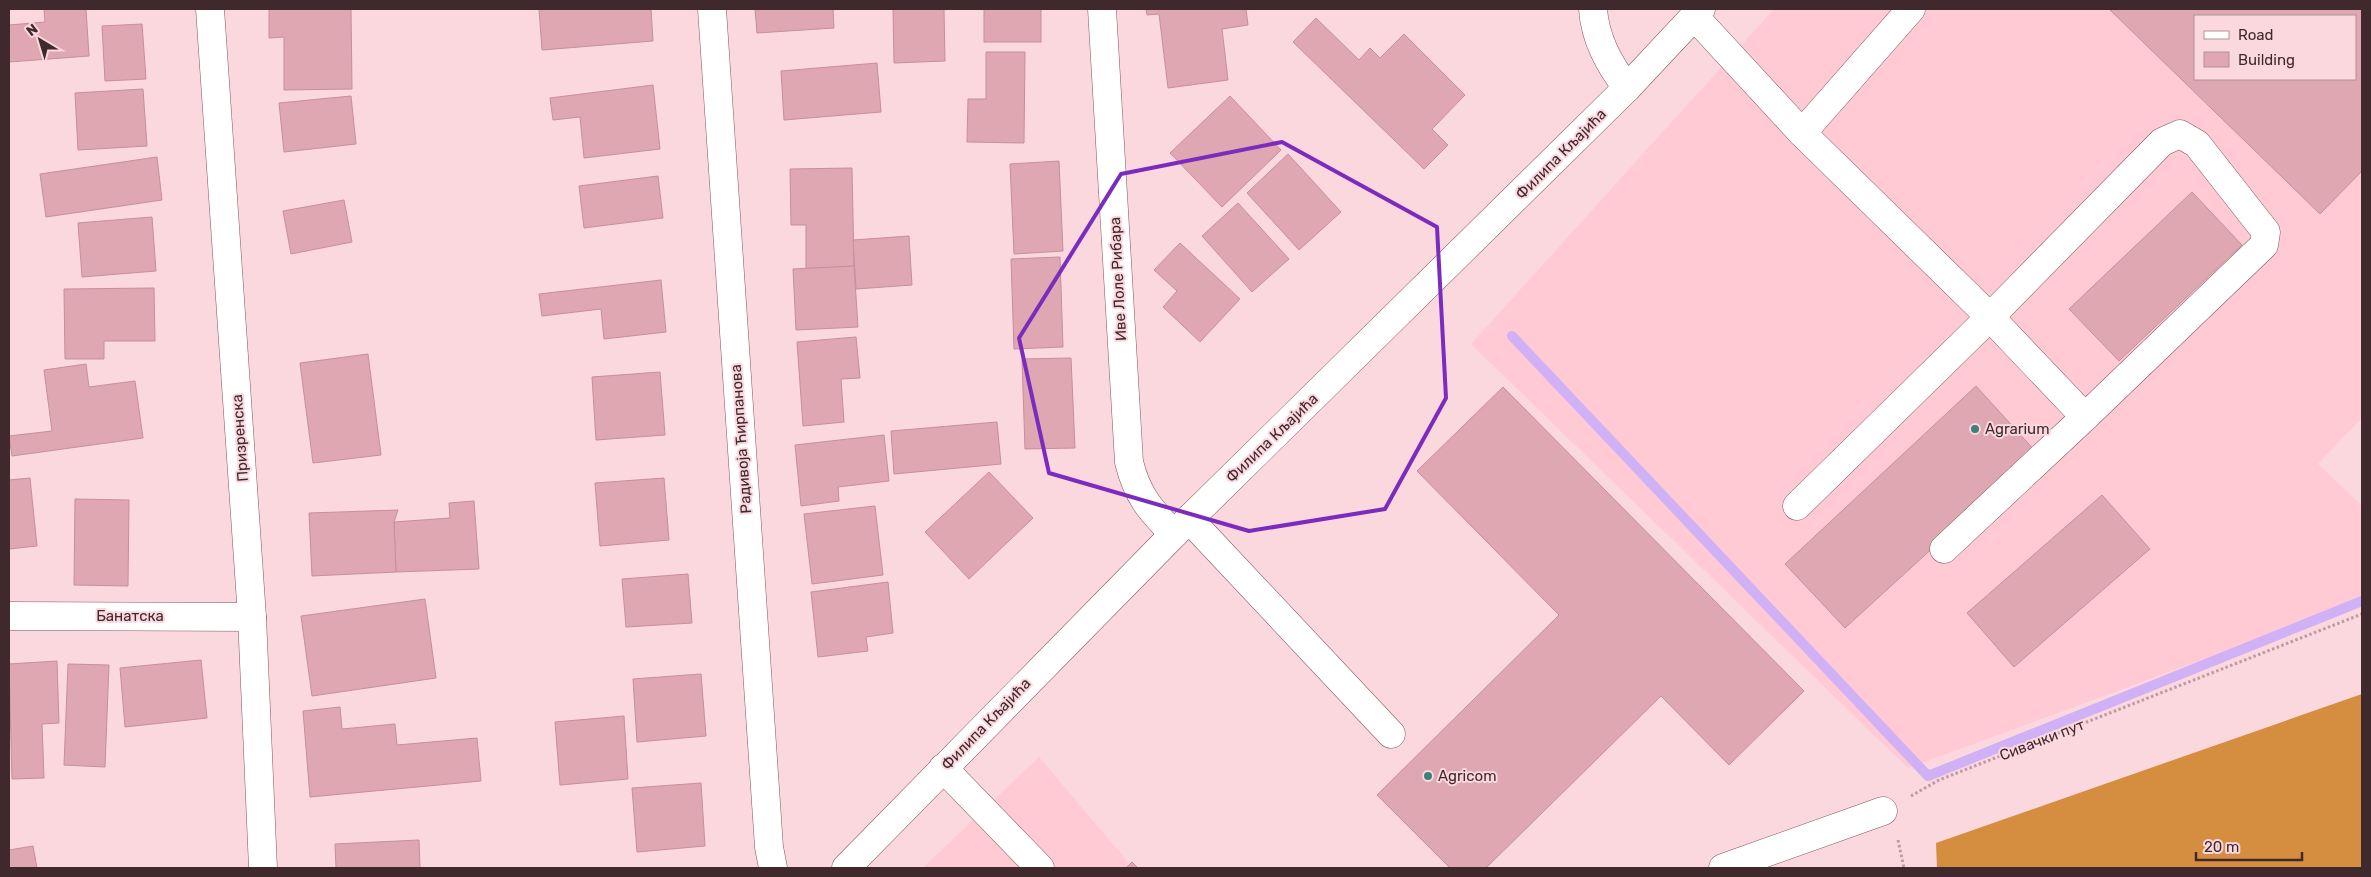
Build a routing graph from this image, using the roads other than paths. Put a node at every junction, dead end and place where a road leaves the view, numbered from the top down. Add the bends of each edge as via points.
1 (210, 9) edge
2 (712, 9) edge
3 (1102, 9) edge
4 (1593, 9) edge
5 (1910, 9) edge
6 (1697, 12) edge
7 (1627, 88) junction
8 (1802, 133) junction
9 (1990, 317) junction
10 (2085, 417) junction
11 (1797, 506) dead end
12 (1181, 526) junction
13 (1944, 549) dead end
14 (9, 616) edge
15 (252, 617) junction
16 (1391, 734) dead end
17 (943, 768) junction
18 (1883, 812) road end
19 (263, 868) edge
20 (773, 868) edge
21 (846, 868) edge
22 (1040, 868) edge
23 (1723, 868) edge

1 - 15 street, Призренска
2 - 20 street, Радивоја Ћирпанова via 768,837
3 - 12 street, Иве Лоле Рибара via 1129,462 1142,498
4 - 7 street via 1594,25 1606,55
5 - 8 street
6 - 7 street, Филипа Кљајића
6 - 8 street
7 - 12 street, Филипа Кљајића
8 - 9 street
9 - 10 street
9 - 10 street via 2162,142 2180,134 2196,144 2266,232 2264,246
9 - 11 street
10 - 13 street
12 - 16 street, Иве Лоле Рибара
12 - 17 street, Филипа Кљајића
14 - 15 street, Банатска
15 - 19 street, Призренска
17 - 21 street, Филипа Кљајића
17 - 22 street
18 - 23 street

